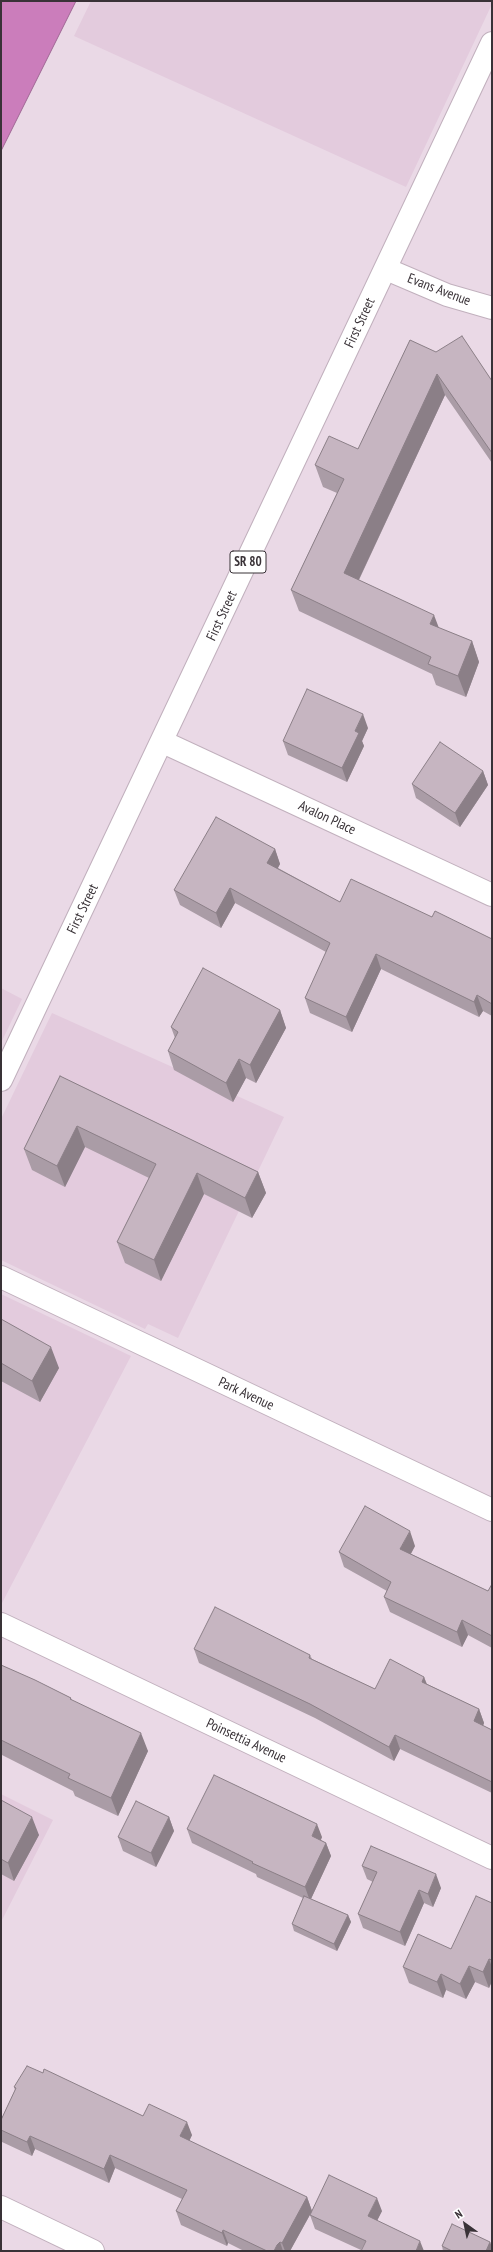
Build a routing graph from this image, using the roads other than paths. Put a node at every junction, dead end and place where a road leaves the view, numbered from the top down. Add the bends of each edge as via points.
1 (492, 43) edge
2 (386, 269) junction
3 (492, 308) edge
4 (163, 742) junction
5 (492, 895) edge
6 (1, 1080) edge
7 (1, 1277) edge
8 (492, 1510) edge
9 (1, 1624) edge
10 (492, 1858) edge
11 (1, 2207) edge
12 (93, 2251) edge

1 - 2 main road, First Street / SR 80
2 - 3 main road, Evans Avenue via 447,295
2 - 4 main road, First Street / SR 80
4 - 5 main road, Avalon Place
4 - 6 main road, First Street / SR 80
7 - 8 main road, Park Avenue
9 - 10 main road, Poinsettia Avenue
11 - 12 main road

